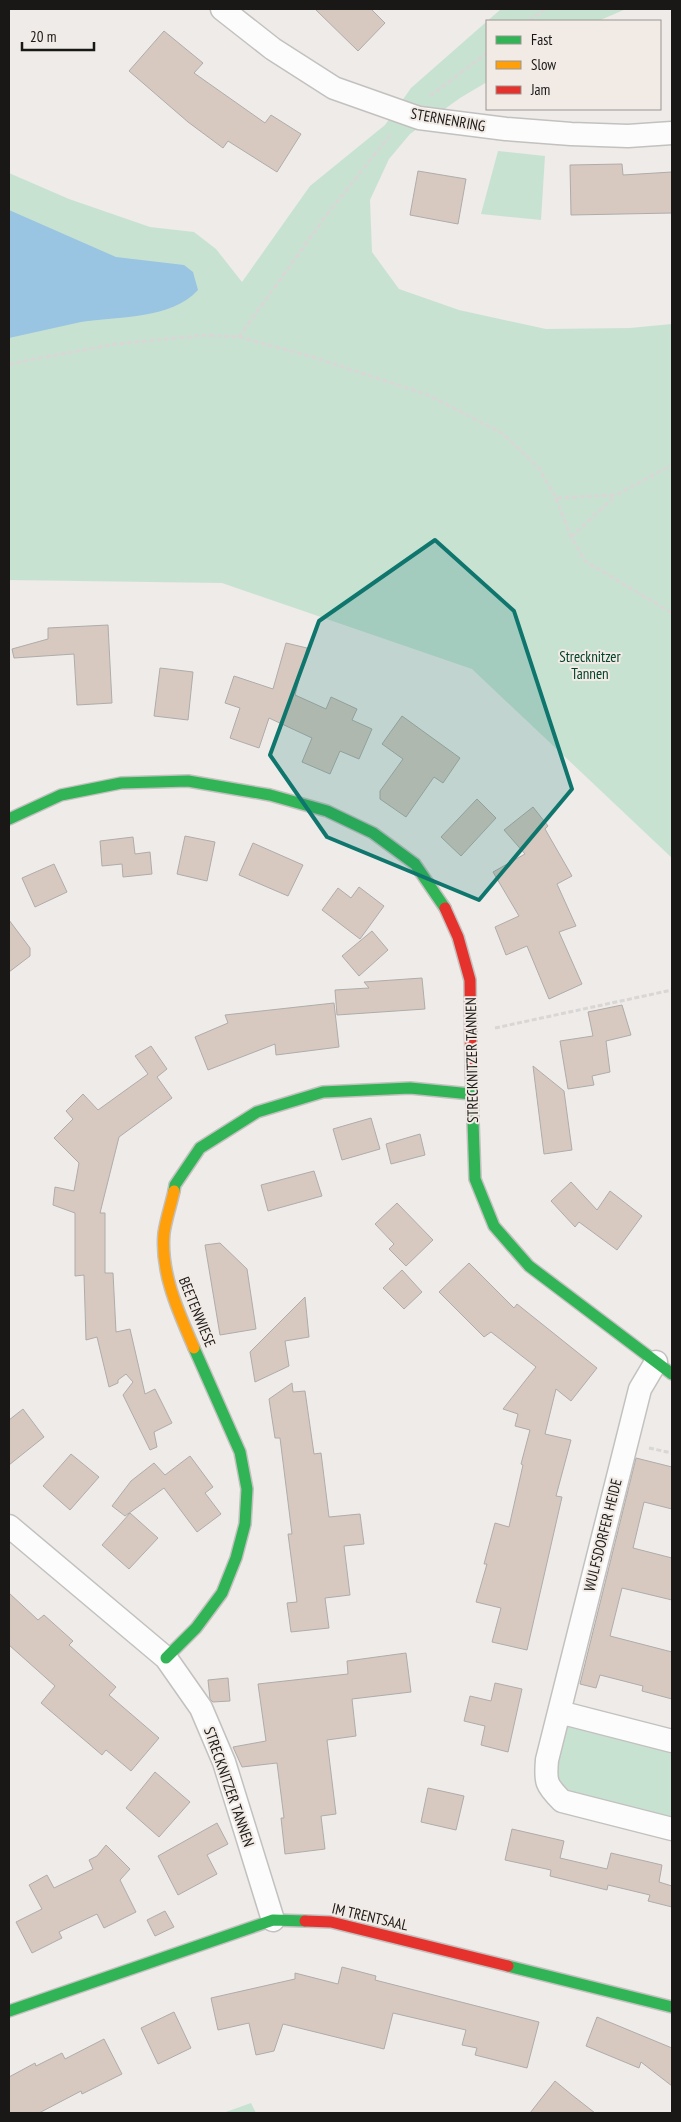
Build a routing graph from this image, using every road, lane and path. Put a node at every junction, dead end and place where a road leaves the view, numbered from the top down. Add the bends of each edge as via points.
1 (222, 9) edge
2 (545, 9) edge
3 (530, 20) edge
4 (486, 54) edge
5 (408, 113) junction
6 (672, 133) edge
7 (239, 337) junction
8 (9, 366) edge
9 (672, 465) edge
10 (616, 496) junction
11 (556, 498) junction
12 (571, 537) junction
13 (672, 613) edge
14 (9, 819) edge
15 (672, 990) edge
16 (472, 1033) junction
17 (471, 1094) junction
18 (664, 1368) edge
19 (9, 1526) edge
20 (166, 1658) junction
21 (559, 1712) junction
22 (672, 1741) edge
23 (672, 1829) edge
24 (273, 1920) junction
25 (672, 2007) edge
26 (9, 2011) edge

1 - 5 street, STERNENRING via 334,88
2 - 3 path
4 - 5 path
5 - 6 street, STERNENRING via 419,118 506,129 628,136
5 - 7 path via 325,217
7 - 8 path via 206,334 116,344
7 - 11 path via 428,394 502,433 539,468
9 - 10 path
10 - 11 path
10 - 12 path
11 - 12 path
12 - 13 path via 585,561
14 - 16 street, STRECKNITZER TANNEN via 61,795 121,783 188,781 270,795 327,811 373,833 415,864 442,901 458,937 470,980
15 - 16 path
16 - 17 street, STRECKNITZER TANNEN
17 - 18 street, STRECKNITZER TANNEN via 475,1179 494,1226 529,1266
17 - 20 street, BEETENWIESE via 410,1088 323,1092 257,1112 200,1148 175,1185 164,1234 167,1279 240,1452 247,1489 245,1524 222,1593 196,1628
18 - 21 street, WULFSDORFER HEIDE via 640,1389
19 - 20 street, STRECKNITZER TANNEN
20 - 24 street, STRECKNITZER TANNEN via 201,1708 224,1762
21 - 22 street
21 - 23 street, WULFSDORFER HEIDE via 547,1760 549,1788 562,1801
24 - 25 street, IM TRENTSAAL via 331,1922
24 - 26 street, IM TRENTSAAL

